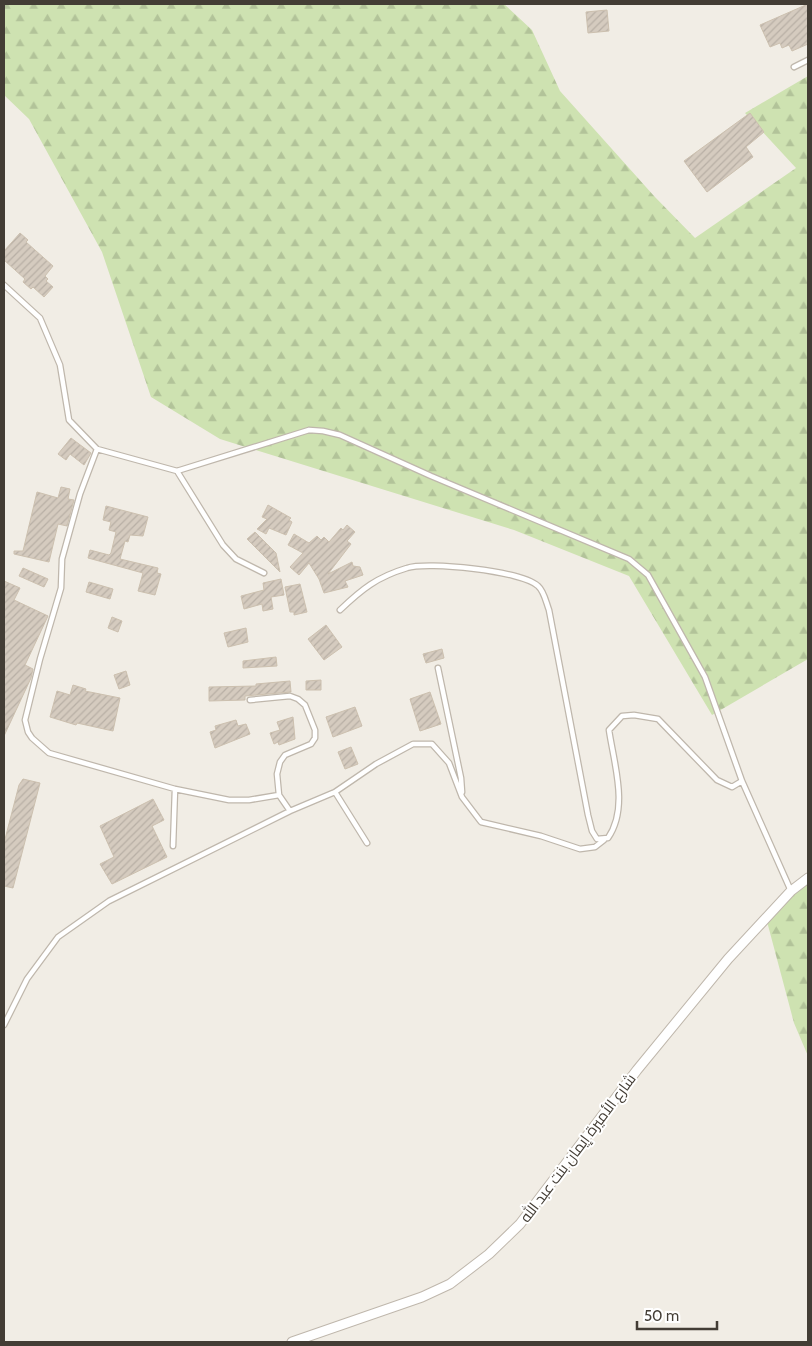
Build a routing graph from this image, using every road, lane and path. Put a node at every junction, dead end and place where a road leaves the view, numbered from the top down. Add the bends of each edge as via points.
1 (808, 60) edge
2 (794, 66) dead end
3 (4, 285) edge
4 (97, 449) junction
5 (176, 471) junction
6 (264, 574) dead end
7 (340, 610) dead end
8 (438, 668) dead end
9 (250, 700) dead end
10 (742, 781) junction
11 (175, 789) junction
12 (335, 792) junction
13 (279, 795) junction
14 (462, 798) junction
15 (290, 811) junction
16 (604, 839) junction
17 (367, 843) dead end
18 (173, 846) dead end
19 (808, 878) edge
20 (791, 890) junction
21 (4, 1025) edge
22 (292, 1342) edge

1 - 2 lane
3 - 4 lane via 40,318 60,365 69,420
4 - 5 lane
4 - 11 lane via 80,494 62,559 61,588 40,659 26,726 32,738 49,753
5 - 6 lane via 223,545 236,559
5 - 10 lane via 309,430 340,435 629,559 648,574 705,677
7 - 16 lane via 375,580 409,567 428,564 516,575 537,585 549,610 592,831 598,839
8 - 14 lane via 461,778
9 - 13 lane via 290,696 298,699 305,705 315,730 311,744 282,757 277,774
10 - 16 lane via 732,787 717,780 658,718 622,716 609,730 619,796 614,826 608,838
10 - 20 lane
11 - 13 lane via 229,800
11 - 18 lane
12 - 14 lane via 413,744 432,744 449,763
12 - 15 lane
12 - 17 lane
13 - 15 lane
14 - 16 lane via 481,822 580,849 595,847
15 - 21 lane via 109,901 58,938 26,979
19 - 20 street, شارع الأميرة إيمان بنت عبد الله
20 - 22 street, شارع الأميرة إيمان بنت عبد الله via 728,959 637,1070 520,1224 489,1254 450,1284 422,1297

